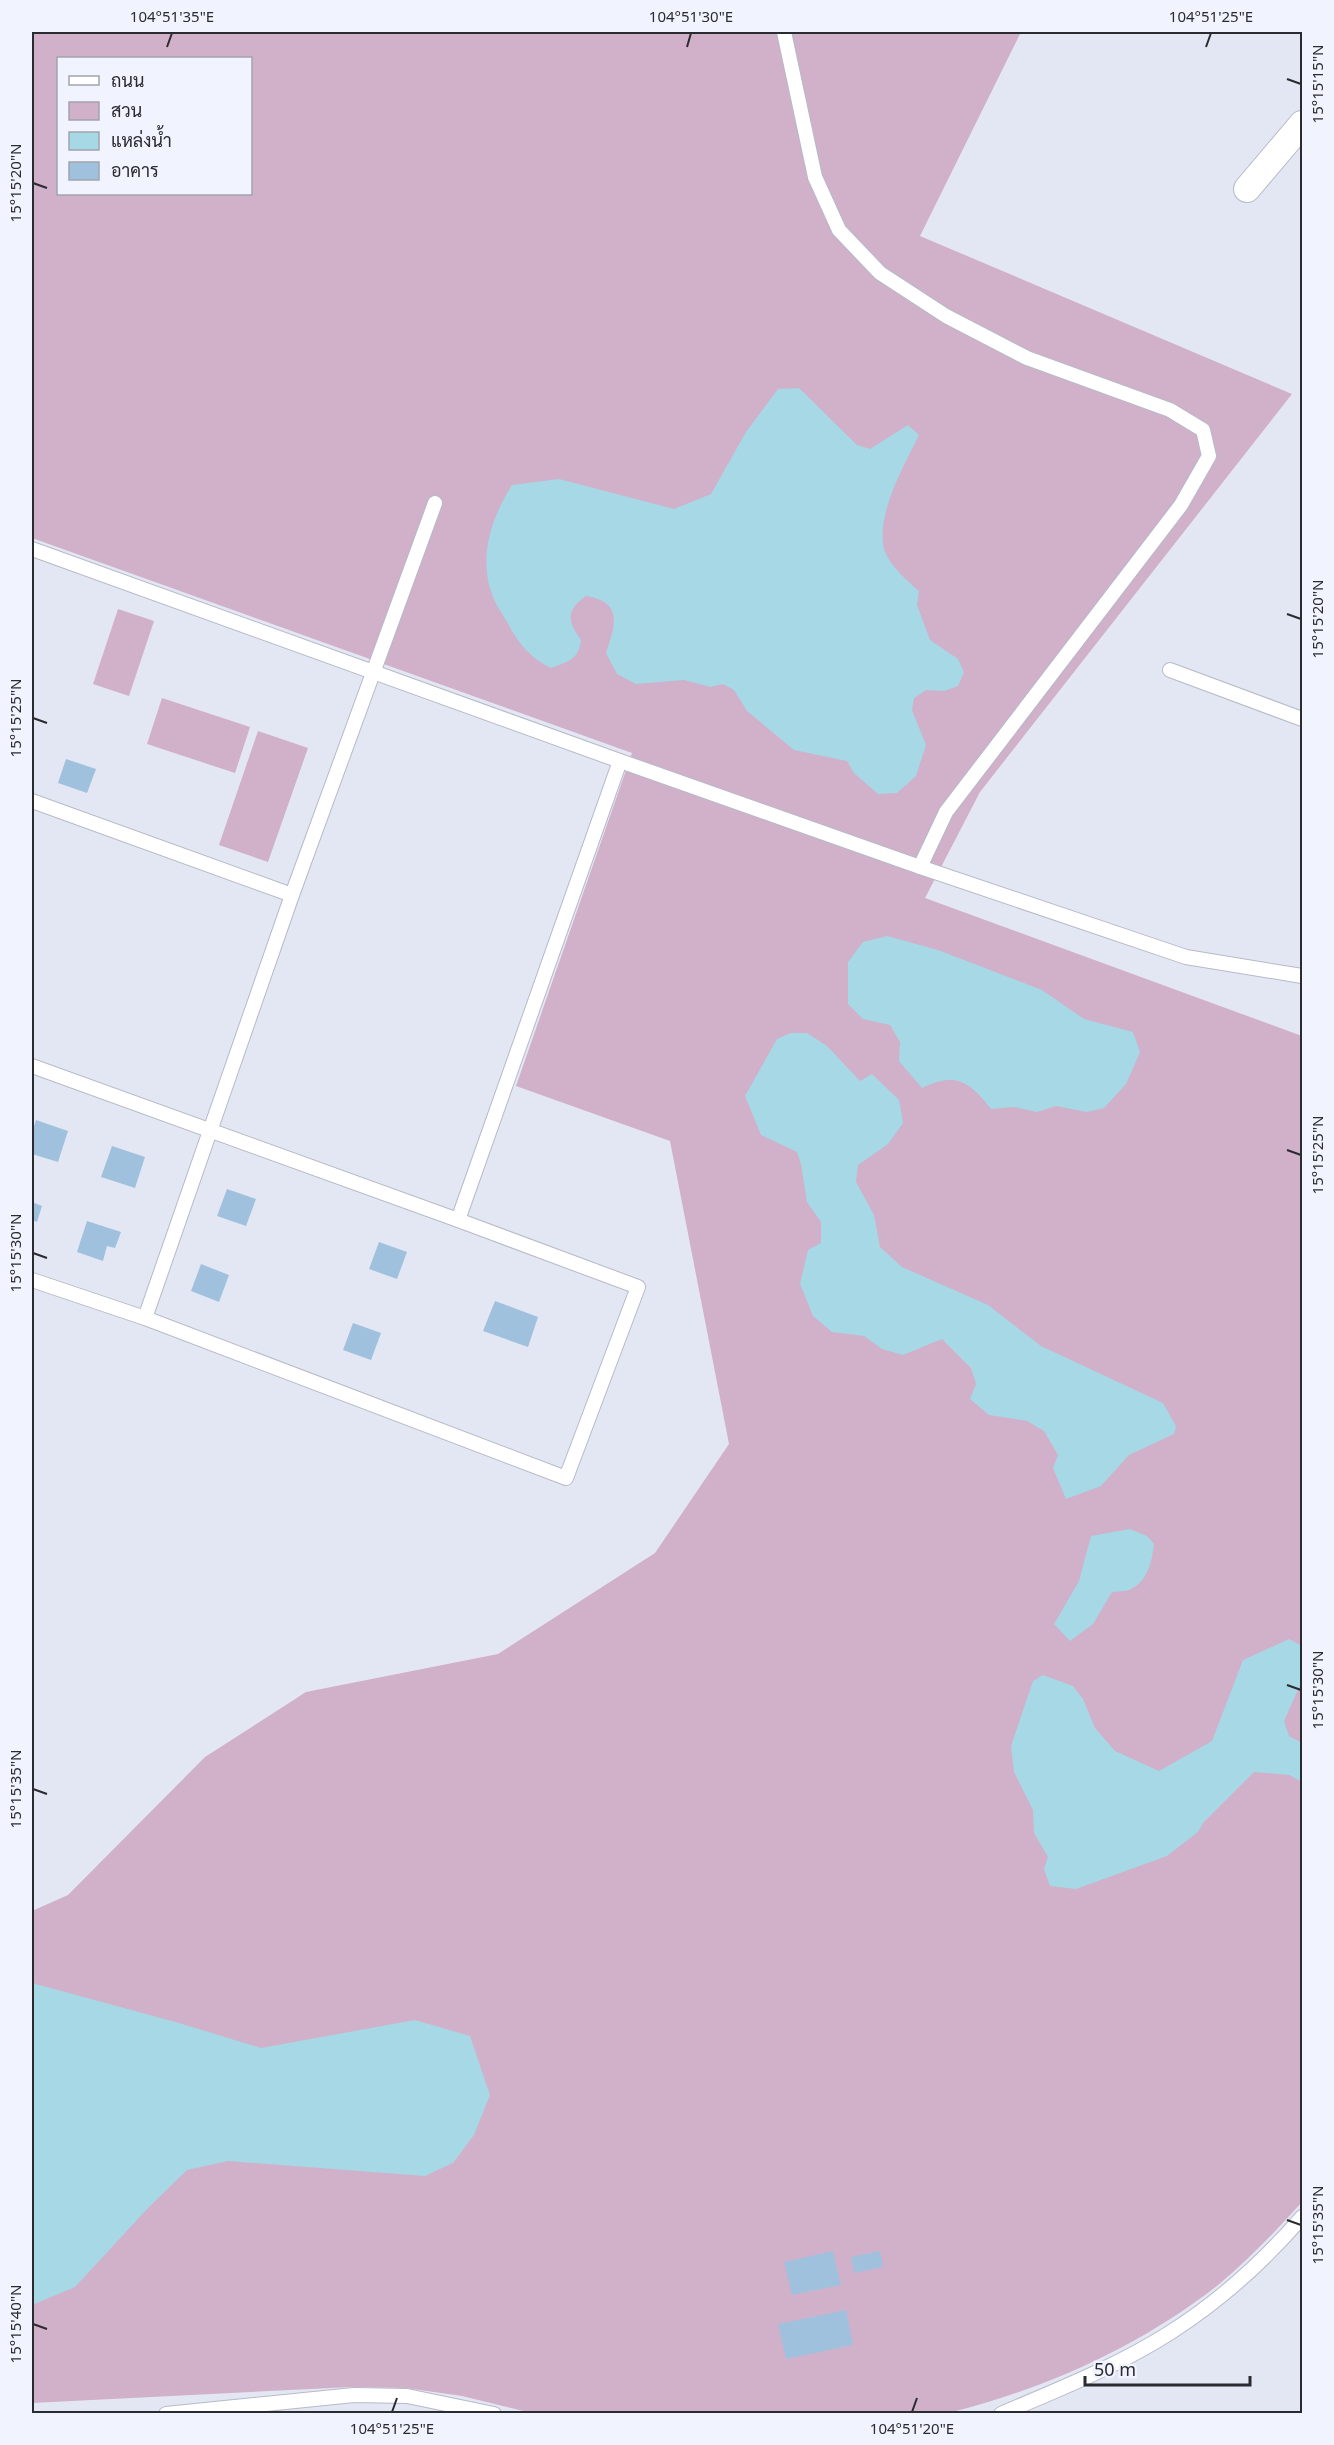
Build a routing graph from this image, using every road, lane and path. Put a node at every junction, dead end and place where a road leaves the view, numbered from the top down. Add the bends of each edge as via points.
1 (784, 32) edge
2 (1302, 124) edge
3 (1247, 189) dead end
4 (435, 503) dead end
5 (32, 549) edge
6 (1170, 670) dead end
7 (373, 672) junction
8 (1302, 719) edge
9 (620, 761) junction
10 (32, 801) edge
11 (920, 867) junction
12 (292, 895) junction
13 (1302, 976) edge
14 (32, 1066) edge
15 (211, 1130) junction
16 (458, 1220) junction
17 (32, 1280) edge
18 (145, 1318) junction
19 (1302, 2217) edge
20 (166, 2414) edge
21 (494, 2414) edge
22 (1001, 2414) edge

1 - 11 lane via 814,177 839,230 880,273 946,316 1027,358 1170,410 1203,430 1209,456 1182,506 946,813
2 - 3 street
4 - 7 lane
5 - 7 lane
6 - 8 lane
7 - 9 lane
7 - 12 lane
9 - 11 lane
9 - 16 lane
10 - 12 lane
11 - 13 lane via 1186,957
12 - 15 lane
14 - 15 lane
15 - 16 lane
15 - 18 lane
16 - 18 lane via 638,1287 566,1478
17 - 18 lane
19 - 22 lane via 1225,2293 1171,2332 1087,2378
20 - 21 lane via 354,2395 407,2396

